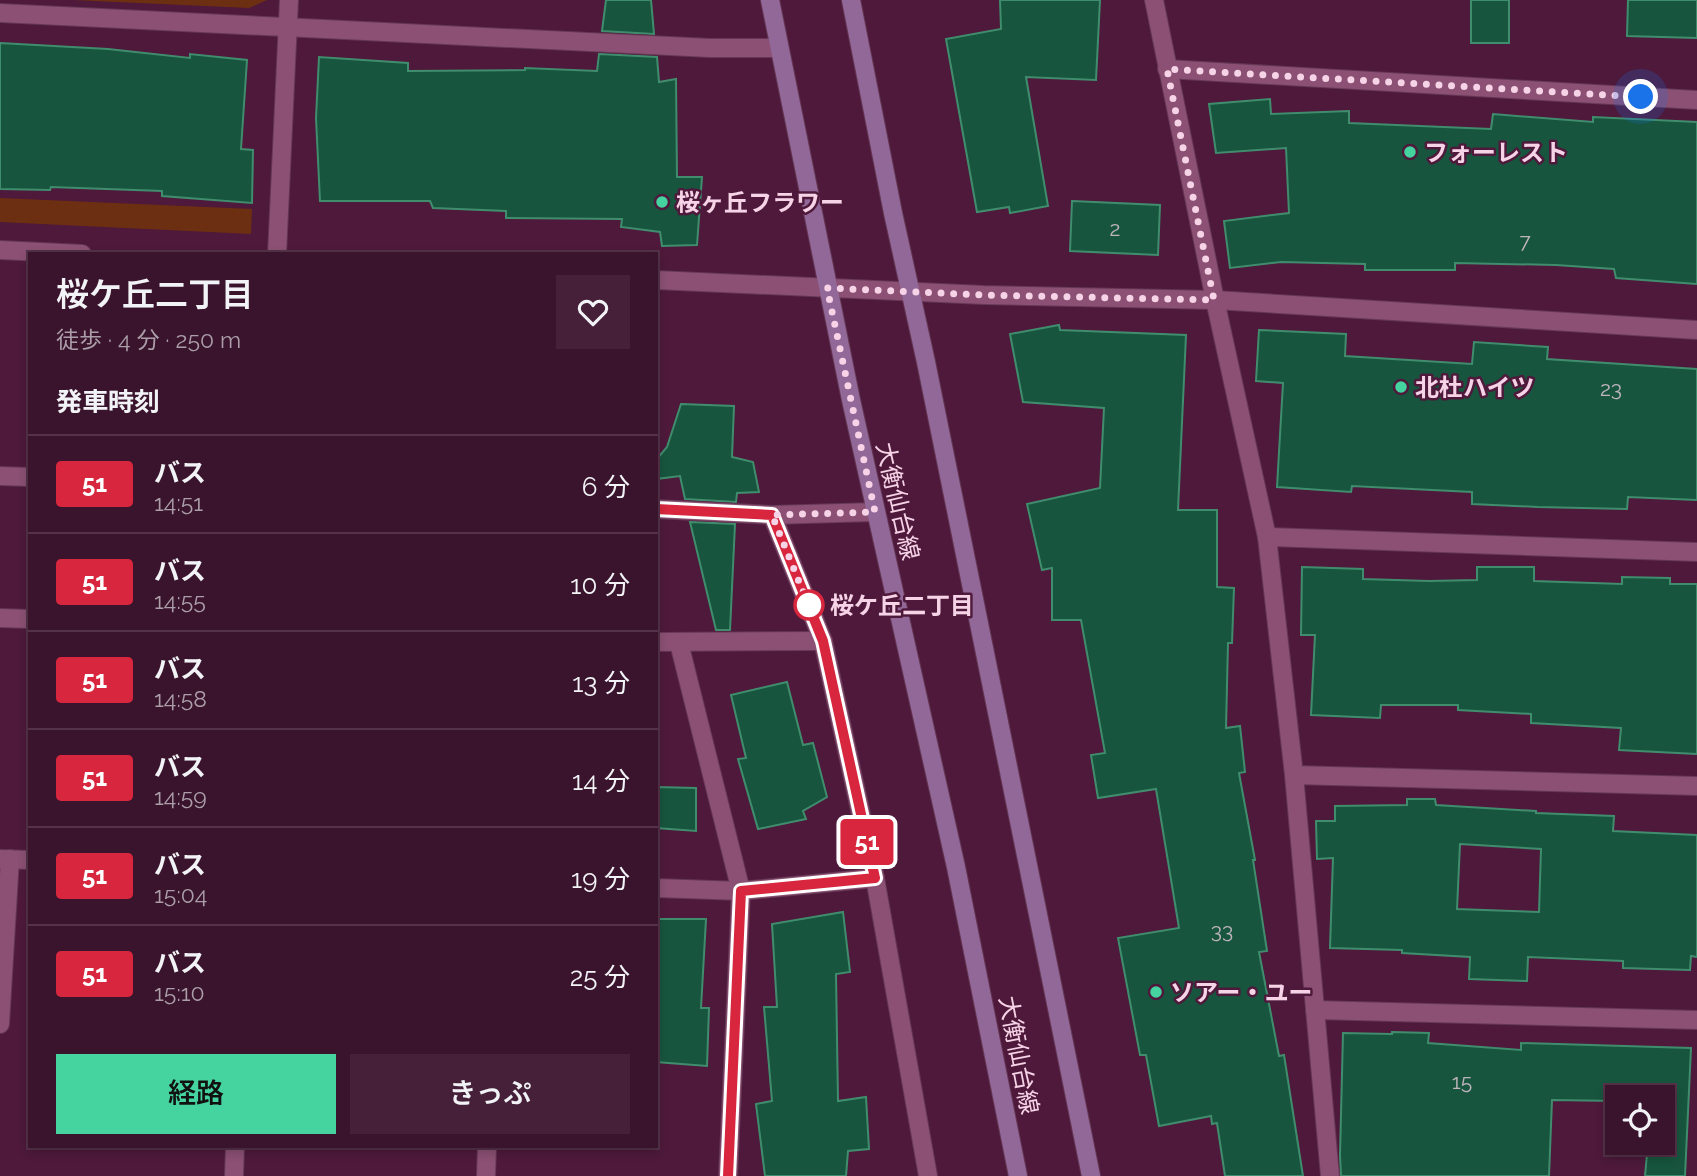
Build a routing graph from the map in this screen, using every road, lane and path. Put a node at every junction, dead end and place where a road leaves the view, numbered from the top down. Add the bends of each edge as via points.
1 (289, 0) edge
2 (770, 0) edge
3 (851, 0) edge
4 (1154, 0) edge
5 (0, 13) edge
6 (288, 26) junction
7 (779, 48) junction
8 (1167, 69) junction
9 (1697, 100) edge
10 (0, 250) edge
11 (41, 252) edge
12 (277, 252) edge
13 (658, 281) edge
14 (827, 288) junction
15 (910, 292) junction
16 (1214, 300) junction
17 (1697, 330) edge
18 (0, 476) edge
19 (28, 477) edge
20 (658, 509) edge
21 (875, 512) junction
22 (772, 515) junction
23 (1267, 537) junction
24 (1697, 552) edge
25 (0, 618) edge
26 (28, 619) edge
27 (823, 641) junction
28 (658, 642) edge
29 (680, 643) junction
30 (1294, 775) junction
31 (1697, 786) edge
32 (5, 859) edge
33 (28, 860) edge
34 (875, 878) junction
35 (658, 888) edge
36 (741, 891) junction
37 (1315, 1010) junction
38 (1697, 1020) edge
39 (0, 1024) edge
40 (235, 1148) edge
41 (487, 1148) edge
42 (234, 1176) edge
43 (486, 1176) edge
44 (728, 1176) edge
45 (928, 1176) edge
46 (1018, 1176) edge
47 (1091, 1176) edge
48 (1330, 1176) edge

1 - 6 street
2 - 7 main road, 大衡仙台線
3 - 15 main road, 大衡仙台線
4 - 8 street
5 - 6 street
6 - 7 street
6 - 12 street
7 - 14 main road, 大衡仙台線
8 - 9 street
8 - 16 street
10 - 11 street
13 - 14 street
14 - 15 street
14 - 21 main road, 大衡仙台線
15 - 16 street
15 - 47 main road, 大衡仙台線
16 - 17 street
16 - 23 street
18 - 19 street
20 - 22 street
21 - 22 street
21 - 46 main road, 大衡仙台線 via 956,867
22 - 27 street
23 - 24 street
23 - 30 street
25 - 26 street
27 - 29 street
27 - 34 street
28 - 29 street
29 - 36 street
30 - 31 street
30 - 37 street
32 - 33 street
32 - 39 street
34 - 36 street
34 - 45 street
35 - 36 street
36 - 44 street
37 - 38 street
37 - 48 street
40 - 42 street
41 - 43 street

